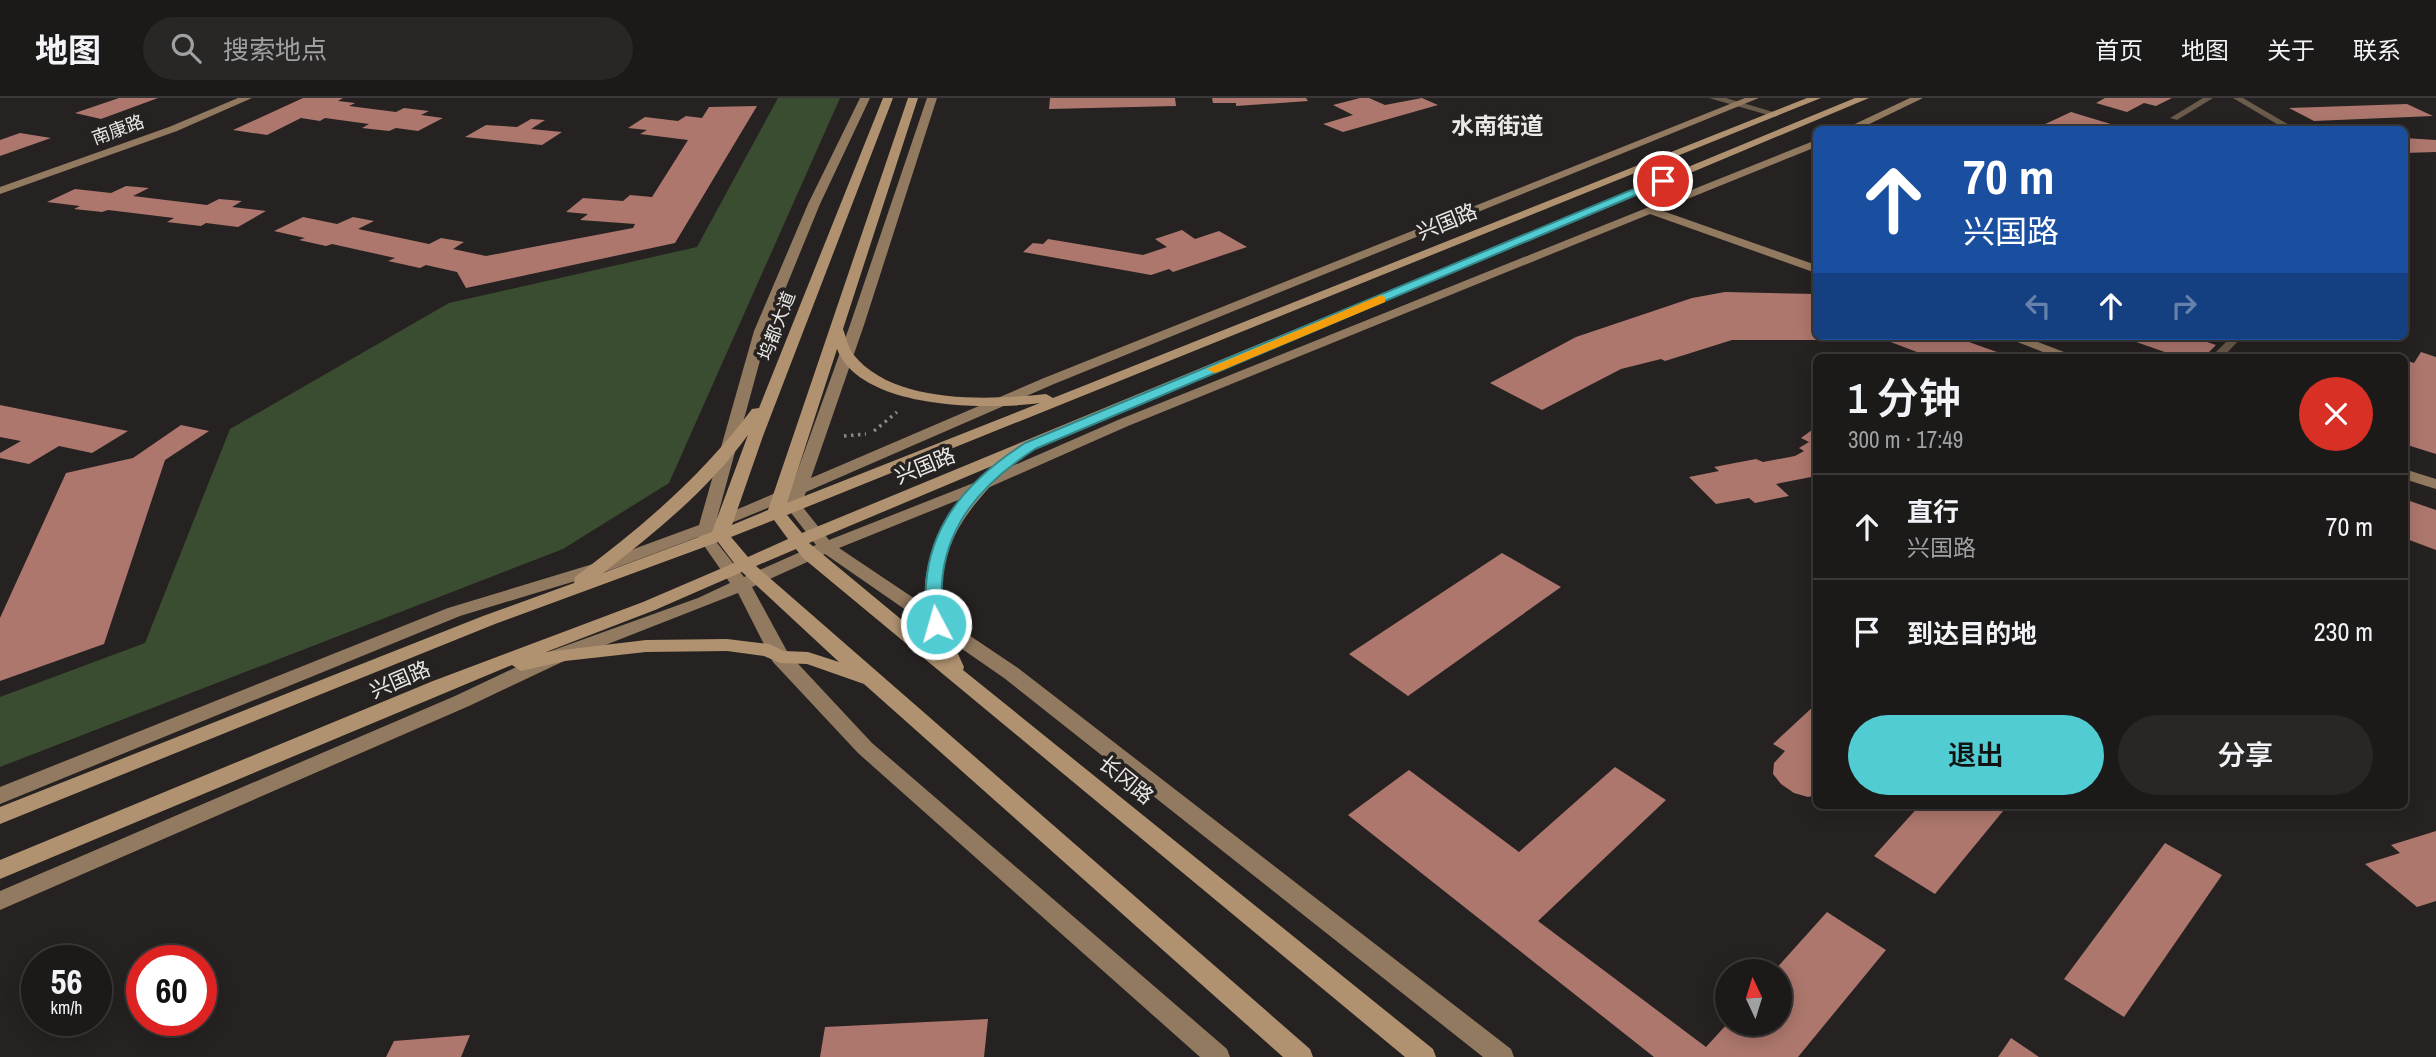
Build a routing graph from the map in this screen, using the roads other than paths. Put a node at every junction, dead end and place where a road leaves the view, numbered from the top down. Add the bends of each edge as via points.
1 (218, 98) edge
2 (247, 98) edge
3 (865, 98) edge
4 (888, 98) edge
5 (913, 98) edge
6 (932, 98) edge
7 (1714, 98) edge
8 (1754, 98) edge
9 (1816, 98) edge
10 (1864, 98) edge
11 (1918, 98) edge
12 (2209, 98) edge
13 (2237, 98) edge
14 (1738, 104) junction
15 (1775, 114) junction
16 (2174, 118) dead end
17 (1856, 126) edge
18 (2287, 126) edge
19 (1813, 144) edge
20 (0, 180) edge
21 (0, 191) edge
22 (1649, 211) junction
23 (1813, 268) edge
24 (836, 327) junction
25 (2021, 340) edge
26 (2234, 340) edge
27 (787, 353) junction
28 (2061, 354) edge
29 (2220, 354) edge
30 (846, 355) junction
31 (1084, 390) junction
32 (1002, 402) junction
33 (1030, 446) junction
34 (728, 451) junction
35 (2408, 475) edge
36 (2436, 484) edge
37 (977, 488) junction
38 (786, 502) junction
39 (714, 531) junction
40 (812, 544) junction
41 (599, 568) junction
42 (743, 574) junction
43 (935, 619) junction
44 (489, 620) junction
45 (555, 657) junction
46 (780, 657) junction
47 (961, 676) junction
48 (879, 684) junction
49 (440, 686) junction
50 (0, 796) edge
51 (0, 816) edge
52 (0, 870) edge
53 (0, 901) edge
54 (1218, 1057) edge
55 (1301, 1057) edge
56 (1424, 1057) edge
57 (1502, 1057) edge

1 - 20 street, 南康路
2 - 21 street, 南康路
3 - 34 street via 761,331
4 - 27 main road, 坞都大道
5 - 24 main road
6 - 30 street
7 - 14 street
8 - 14 street
9 - 15 main road, 兴国路
10 - 33 main road, 兴国路
11 - 17 street
12 - 16 lane
13 - 18 lane
14 - 15 street
14 - 32 street
15 - 31 main road, 兴国路
19 - 22 street
22 - 23 street
22 - 37 street via 1123,423
24 - 30 main road
24 - 38 main road
25 - 28 street
26 - 29 lane
27 - 34 main road via 763,404
27 - 39 main road, 坞都大道
30 - 32 main road via 867,374 905,391 954,401
30 - 38 street
31 - 32 main road
31 - 38 main road, 兴国路
32 - 38 street
33 - 37 main road
33 - 40 main road, 兴国路
34 - 39 street
34 - 41 main road via 660,519
35 - 36 street
37 - 40 street
37 - 43 main road via 959,509 939,548 933,573
38 - 39 main road, 兴国路
38 - 40 street
39 - 41 street
39 - 42 street
39 - 44 main road, 兴国路 via 665,557
40 - 42 street
40 - 43 street
40 - 47 main road, 长冈路
41 - 44 main road via 579,583
41 - 50 street via 453,612
42 - 45 street via 704,602
42 - 46 street
42 - 48 main road
42 - 49 main road, 兴国路
43 - 47 main road
43 - 57 street via 1011,673
44 - 51 main road, 兴国路
45 - 46 main road via 685,644 769,650
45 - 49 main road
45 - 53 street
46 - 48 main road via 808,658
46 - 54 street via 865,748
47 - 56 main road, 长冈路
48 - 55 main road
49 - 52 main road, 兴国路

